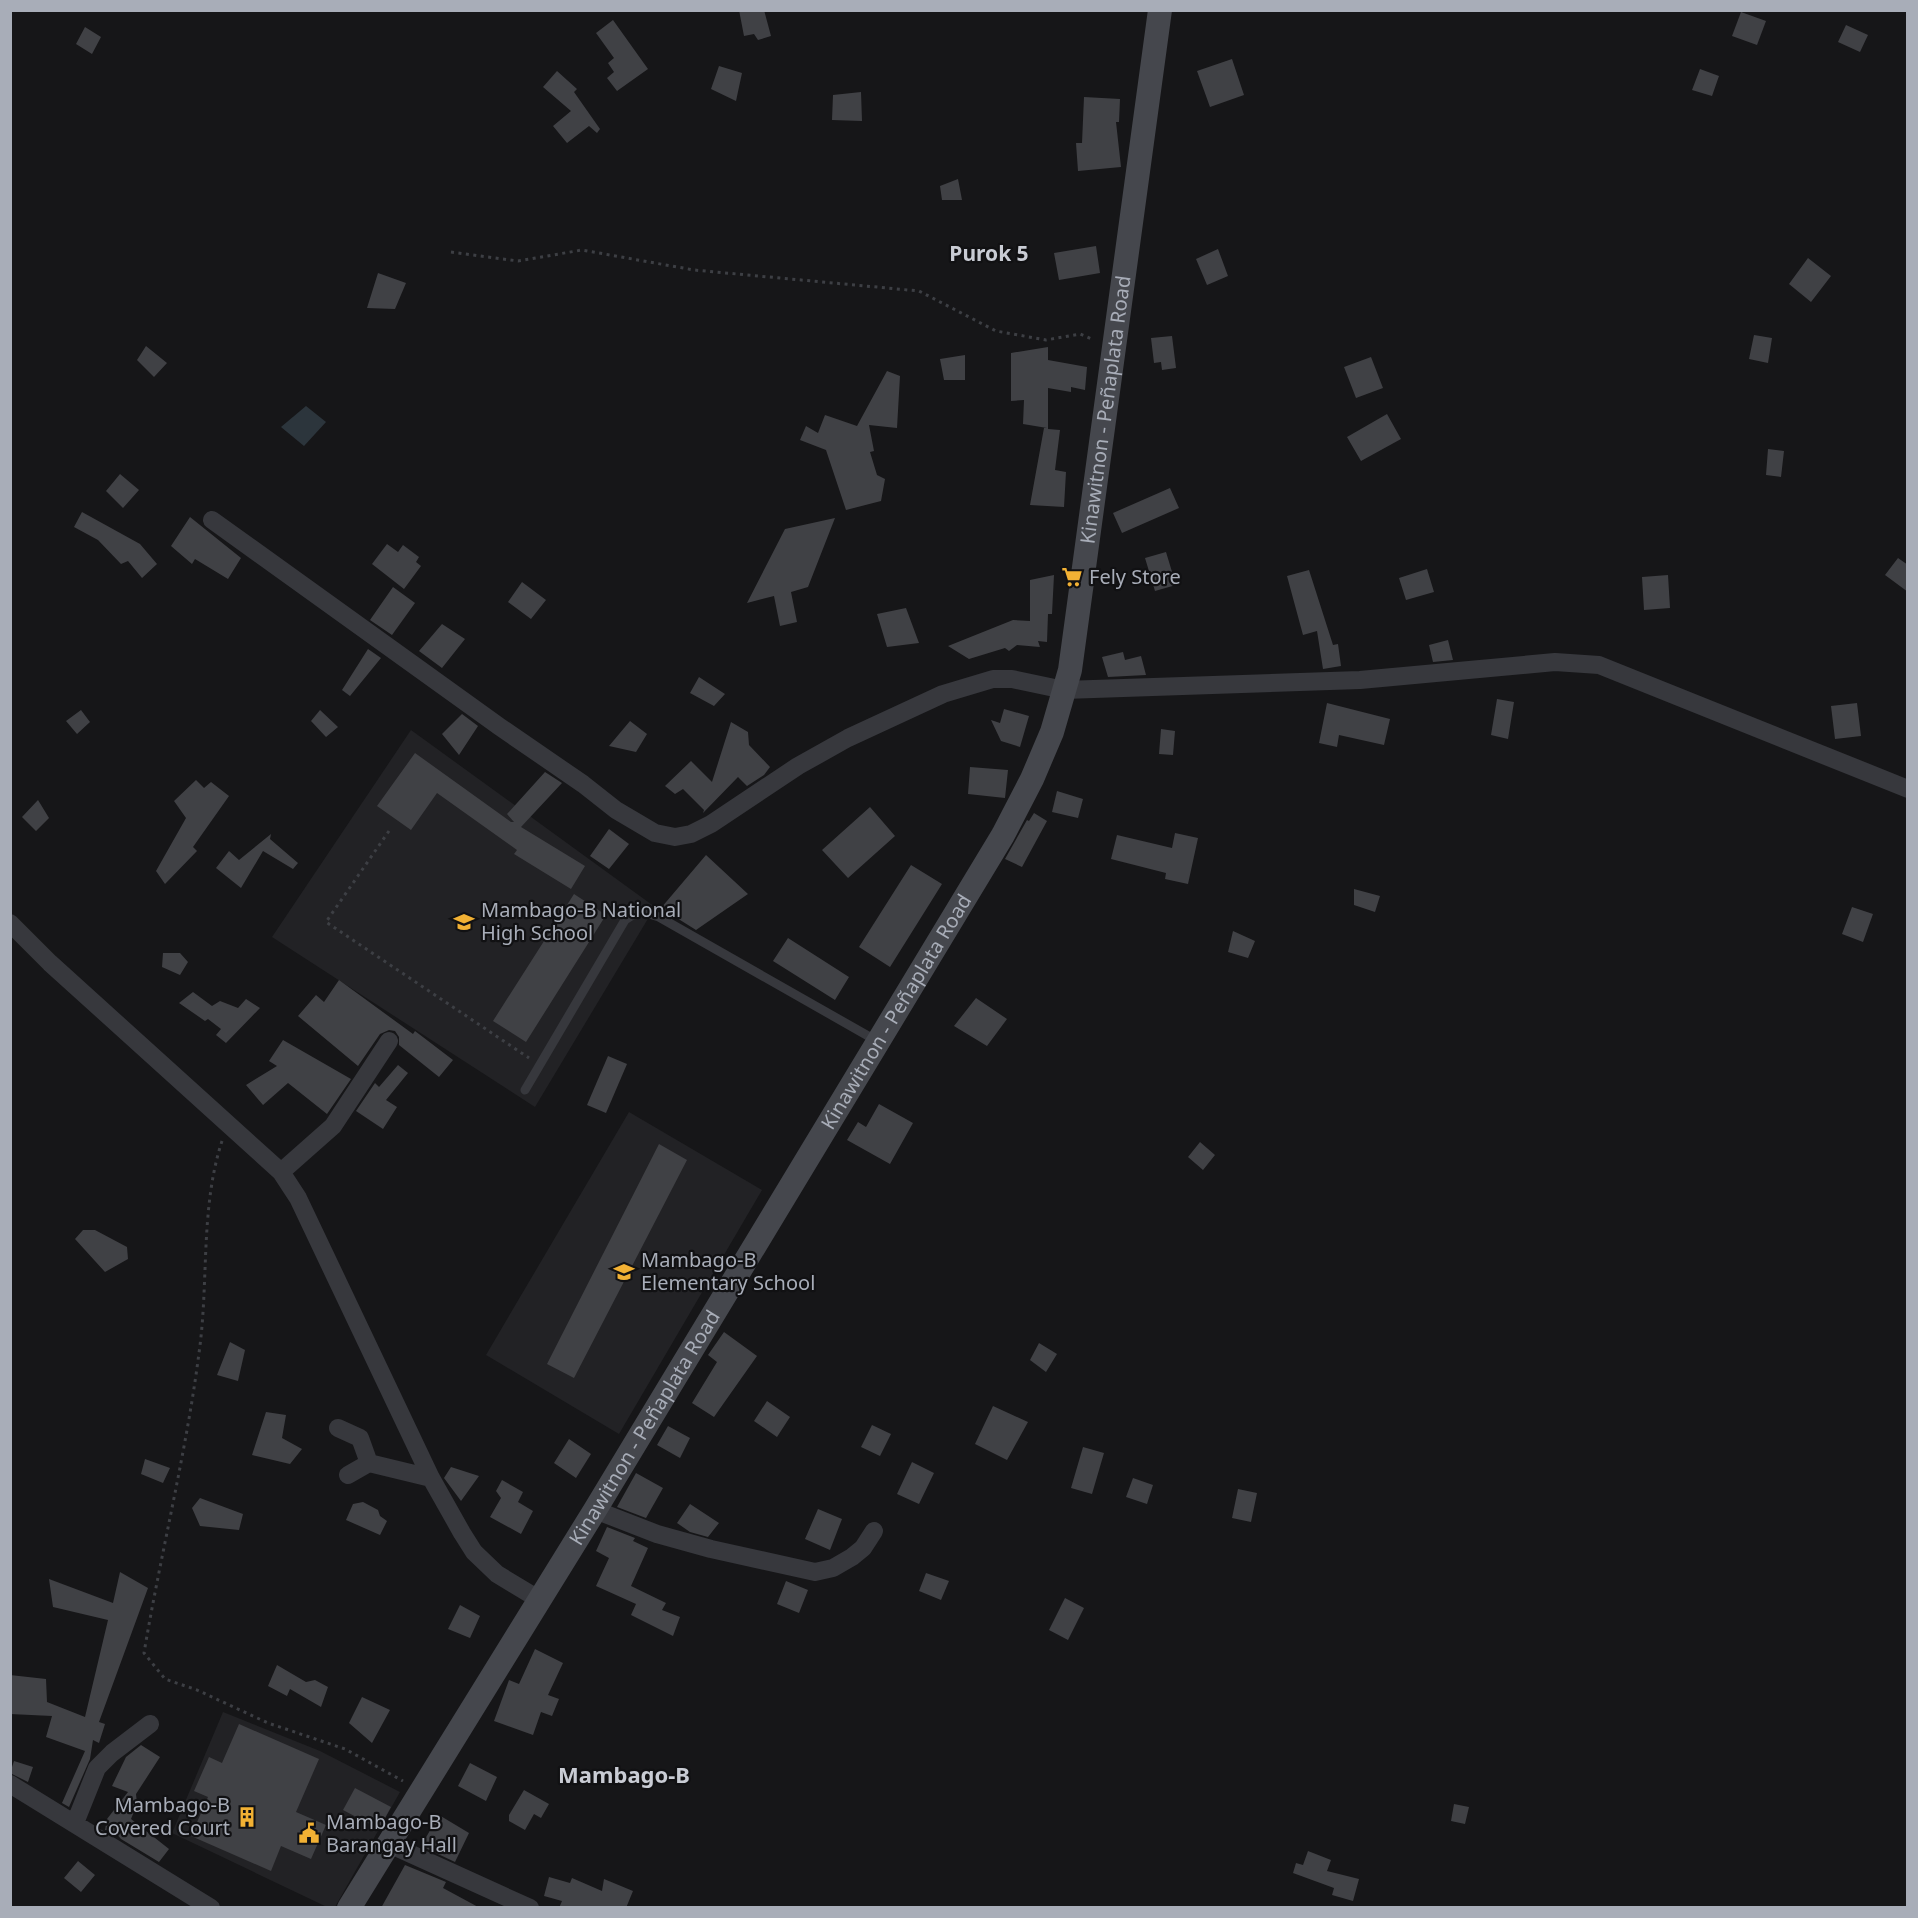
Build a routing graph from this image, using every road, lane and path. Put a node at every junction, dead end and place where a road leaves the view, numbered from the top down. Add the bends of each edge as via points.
1 (1160, 10) edge
2 (451, 252) dead end
3 (1115, 350) junction
4 (212, 520) dead end
5 (1064, 690) junction
6 (1908, 789) edge
7 (389, 831) dead end
8 (10, 923) edge
9 (389, 1041) dead end
10 (879, 1042) junction
11 (539, 1065) junction
12 (525, 1090) dead end
13 (227, 1125) junction
14 (282, 1172) junction
15 (338, 1428) dead end
16 (369, 1463) junction
17 (348, 1475) dead end
18 (431, 1478) junction
19 (595, 1510) junction
20 (873, 1531) dead end
21 (540, 1600) junction
22 (150, 1724) dead end
23 (10, 1784) edge
24 (421, 1792) junction
25 (75, 1823) junction
26 (389, 1844) junction
27 (211, 1908) edge
28 (349, 1908) edge
29 (530, 1908) edge

1 - 3 street, Kinawitnon - Peñaplata Road
2 - 3 path via 518,261 582,250 694,270 920,291 996,331 1046,340 1080,334
3 - 5 street, Kinawitnon - Peñaplata Road via 1082,594
4 - 5 street via 616,810 655,833 675,837 691,834 848,738 943,694 993,679
5 - 6 street via 1360,680 1555,662 1599,665
5 - 10 street, Kinawitnon - Peñaplata Road via 1052,732 1003,835
7 - 11 path via 326,922
8 - 13 street
9 - 14 street via 333,1126
10 - 11 lane via 659,917 639,910 625,920
10 - 19 street, Kinawitnon - Peñaplata Road
11 - 12 lane
13 - 14 street
13 - 24 path via 212,1171 200,1351 144,1653 165,1679 268,1723 345,1749
14 - 18 street via 348,1300
15 - 16 street via 360,1438
16 - 17 street
16 - 18 street
18 - 21 street via 474,1552 497,1574
19 - 20 street via 657,1534 815,1572 833,1568 852,1557
19 - 21 street, Kinawitnon - Peñaplata Road
21 - 24 street, Kinawitnon - Peñaplata Road
22 - 25 street via 97,1768
23 - 25 street
24 - 26 street, Kinawitnon - Peñaplata Road
25 - 27 street
26 - 28 street, Kinawitnon - Peñaplata Road
26 - 29 street

